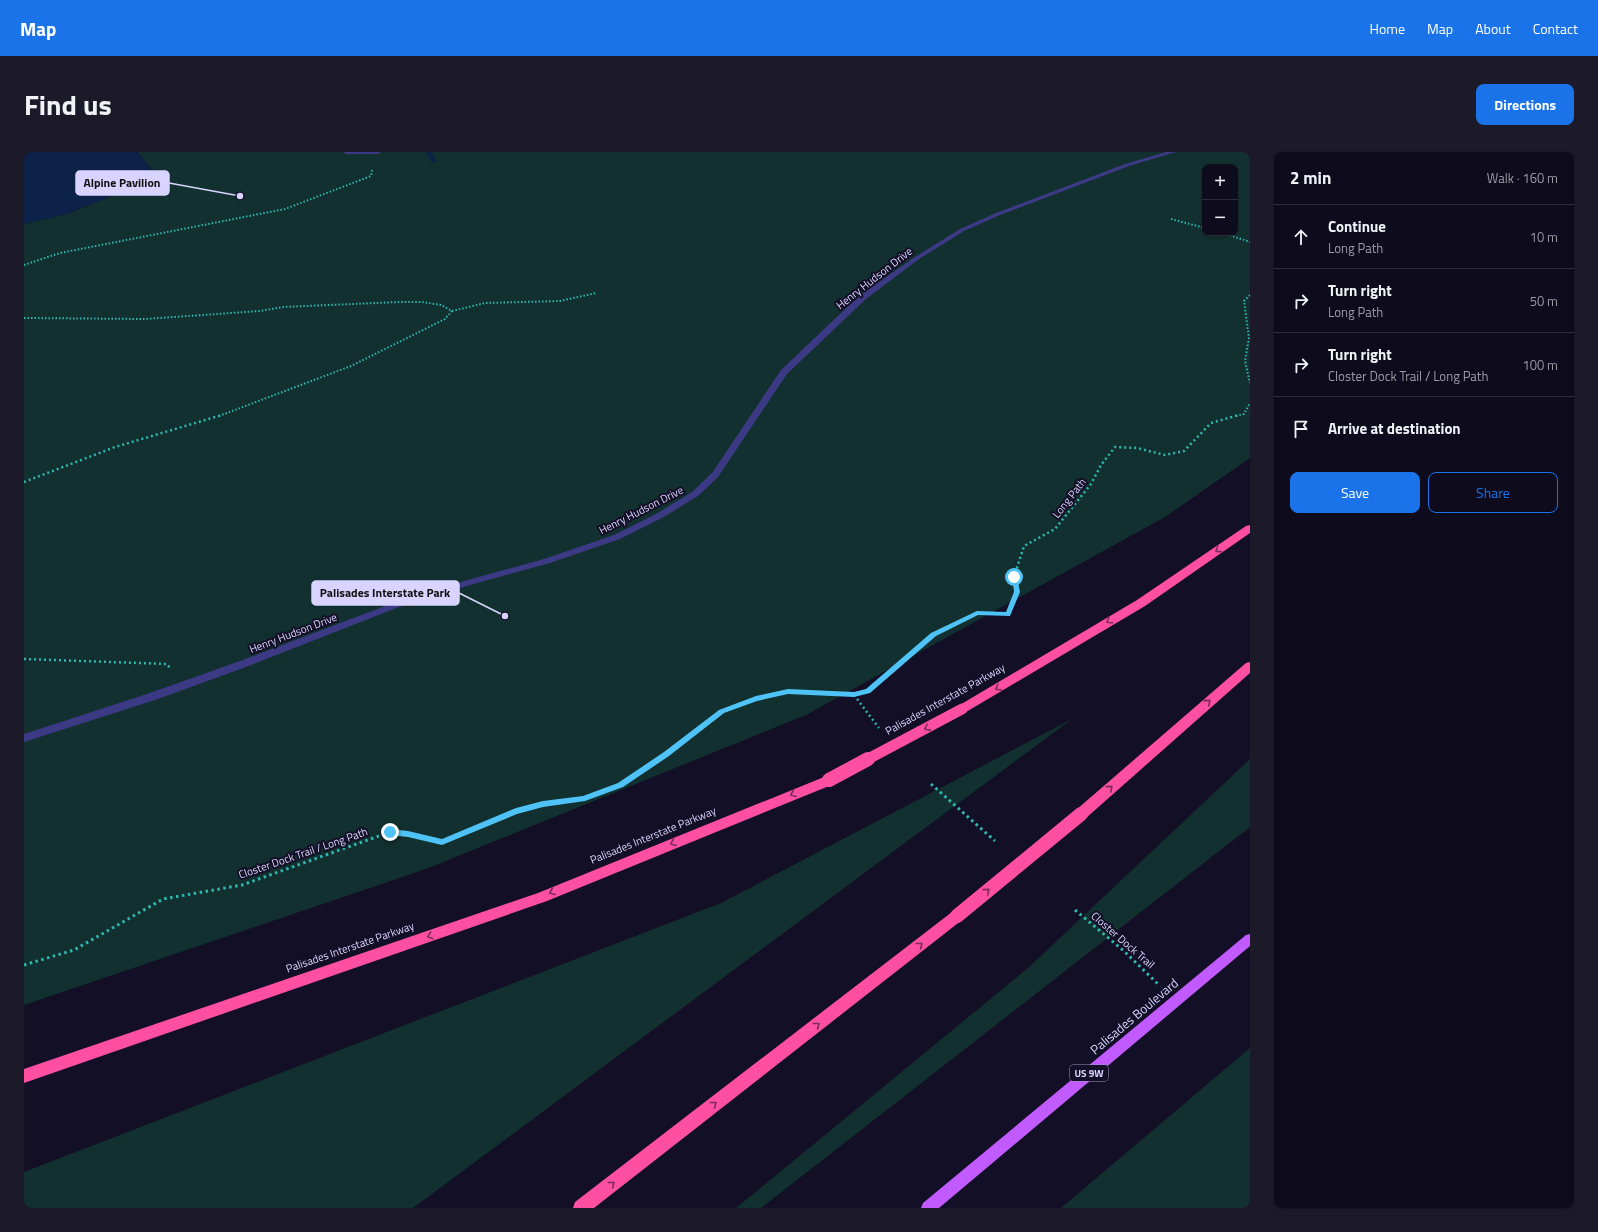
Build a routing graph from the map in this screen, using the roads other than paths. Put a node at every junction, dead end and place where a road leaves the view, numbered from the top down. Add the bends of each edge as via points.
1 (346, 152) edge
2 (378, 152) edge
3 (1173, 152) edge
4 (1250, 528) edge
5 (1250, 666) edge
6 (24, 738) edge
7 (1250, 939) edge
8 (24, 1076) edge
9 (581, 1208) edge
10 (928, 1208) edge

1 - 2 street
3 - 6 street, Henry Hudson Drive via 1127,165 998,214 962,230 918,258 863,297 784,372 715,475 695,494 659,516 617,537 547,561 396,605 186,684
4 -> 8 highway, Palisades Interstate Parkway, bridge via 1141,602 962,709 829,780 542,897
9 -> 5 highway, bridge via 957,916 1081,814
7 - 10 main road, Palisades Boulevard / US 9W

